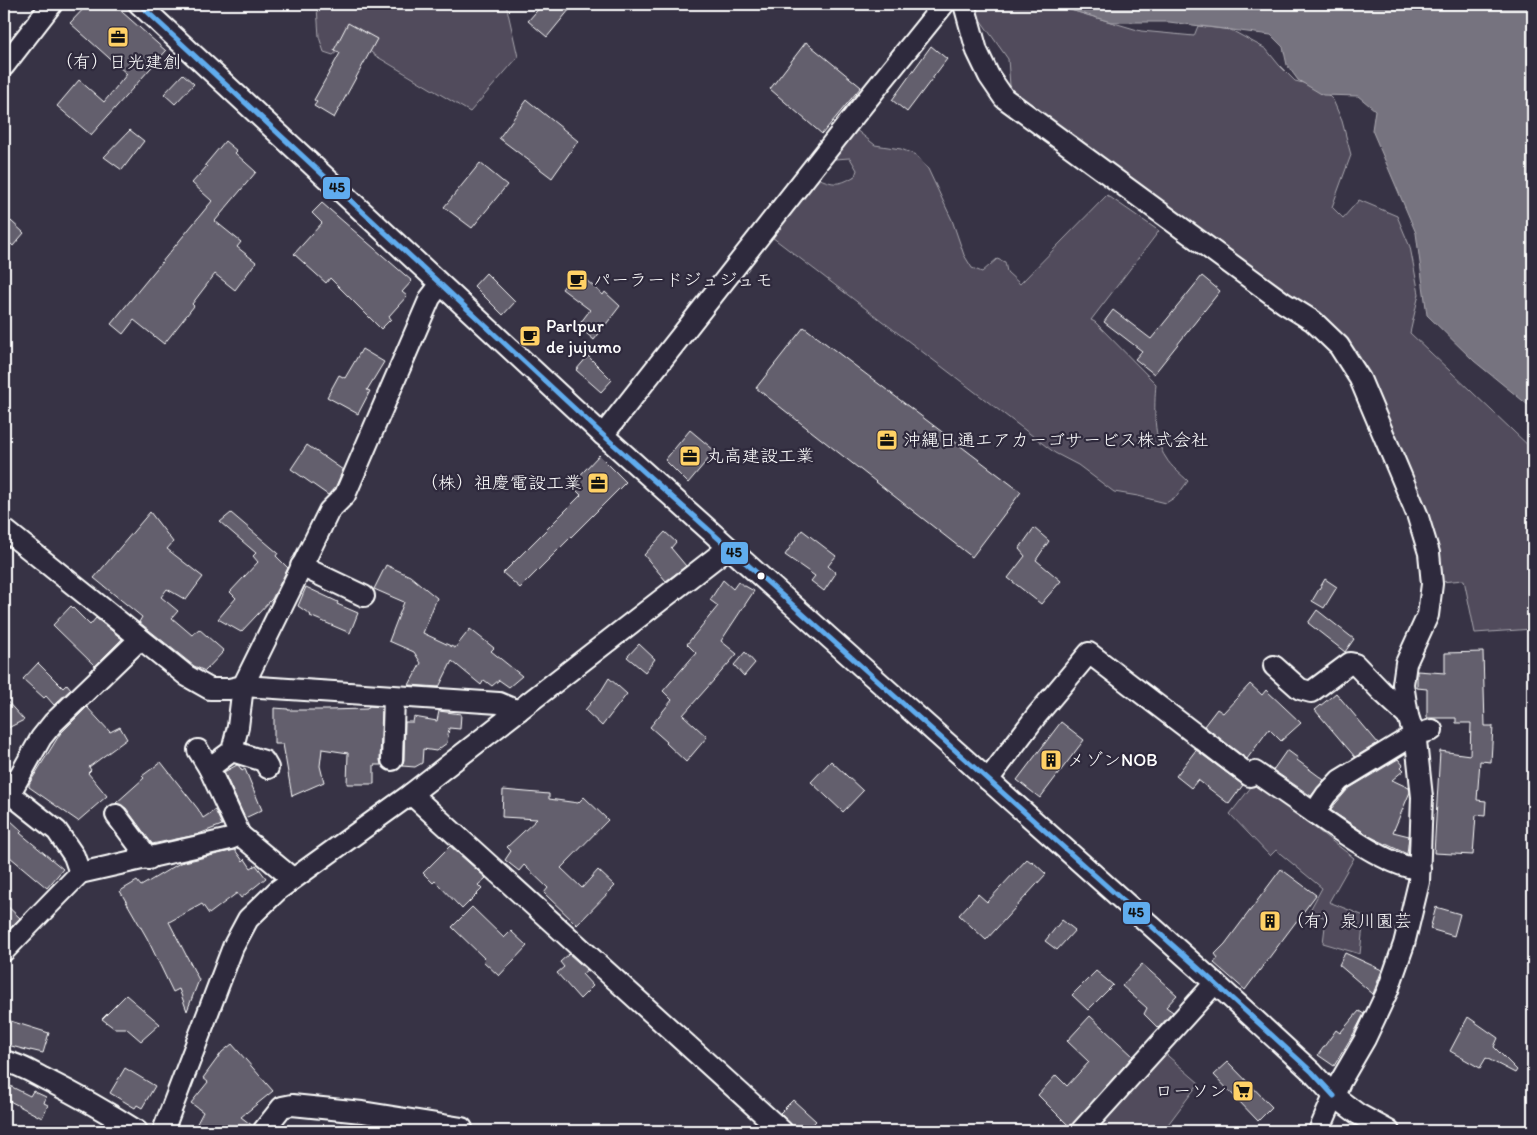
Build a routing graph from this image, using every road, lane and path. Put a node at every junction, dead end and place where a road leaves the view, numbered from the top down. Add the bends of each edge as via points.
1 (52, 4) edge
2 (140, 4) edge
3 (944, 4) edge
4 (964, 4) edge
5 (4, 66) edge
6 (440, 285) junction
7 (603, 435) junction
8 (4, 529) edge
9 (728, 548) junction
10 (301, 566) junction
11 (364, 596) dead end
12 (140, 639) junction
13 (1274, 666) dead end
14 (242, 686) junction
15 (394, 697) junction
16 (518, 711) junction
17 (1418, 727) junction
18 (198, 750) dead end
19 (232, 751) junction
20 (392, 760) dead end
21 (209, 768) junction
22 (268, 768) dead end
23 (988, 780) junction
24 (7, 791) edge
25 (411, 794) junction
26 (1314, 813) junction
27 (116, 815) dead end
28 (240, 835) junction
29 (149, 859) junction
30 (1420, 869) junction
31 (80, 874) junction
32 (292, 878) junction
33 (4, 951) edge
34 (1215, 983) junction
35 (4, 1061) edge
36 (1334, 1096) junction
37 (462, 1128) dead end
38 (137, 1131) edge
39 (163, 1131) edge
40 (263, 1131) edge
41 (782, 1131) edge
42 (1081, 1131) edge
43 (1319, 1131) edge
44 (1388, 1131) edge

1 - 5 street
2 - 6 street
3 - 7 street
4 - 17 street via 977,51 1004,98 1313,321 1339,346 1360,379 1417,514 1429,553 1432,584 1428,615 1406,663 1403,684
6 - 7 street
6 - 10 street via 430,298 345,494 329,511
7 - 9 street
8 - 12 street
9 - 16 street
9 - 23 street
10 - 11 street
10 - 14 street
12 - 14 street via 187,676 210,689
12 - 24 street via 53,723
13 - 17 street via 1300,689 1311,692 1350,663 1355,664
14 - 15 street
14 - 19 street
15 - 16 street via 499,703
15 - 20 street
16 - 25 street
17 - 26 street via 1340,780
17 - 30 street via 1422,797
18 - 21 street
19 - 21 street
19 - 22 street via 264,761
21 - 28 street
23 - 26 street via 1089,653 1250,776 1255,772
23 - 34 street
24 - 31 street via 58,831 74,856
25 - 32 street
25 - 41 street
26 - 30 street via 1363,846 1409,868
27 - 29 street
28 - 29 street
28 - 32 street
29 - 31 street
30 - 36 street via 1404,944 1388,990
31 - 33 street
32 - 39 street via 248,919 233,947
34 - 36 street
34 - 42 street
35 - 38 street via 48,1080
36 - 43 street
36 - 44 street
37 - 40 street via 292,1105 282,1107

